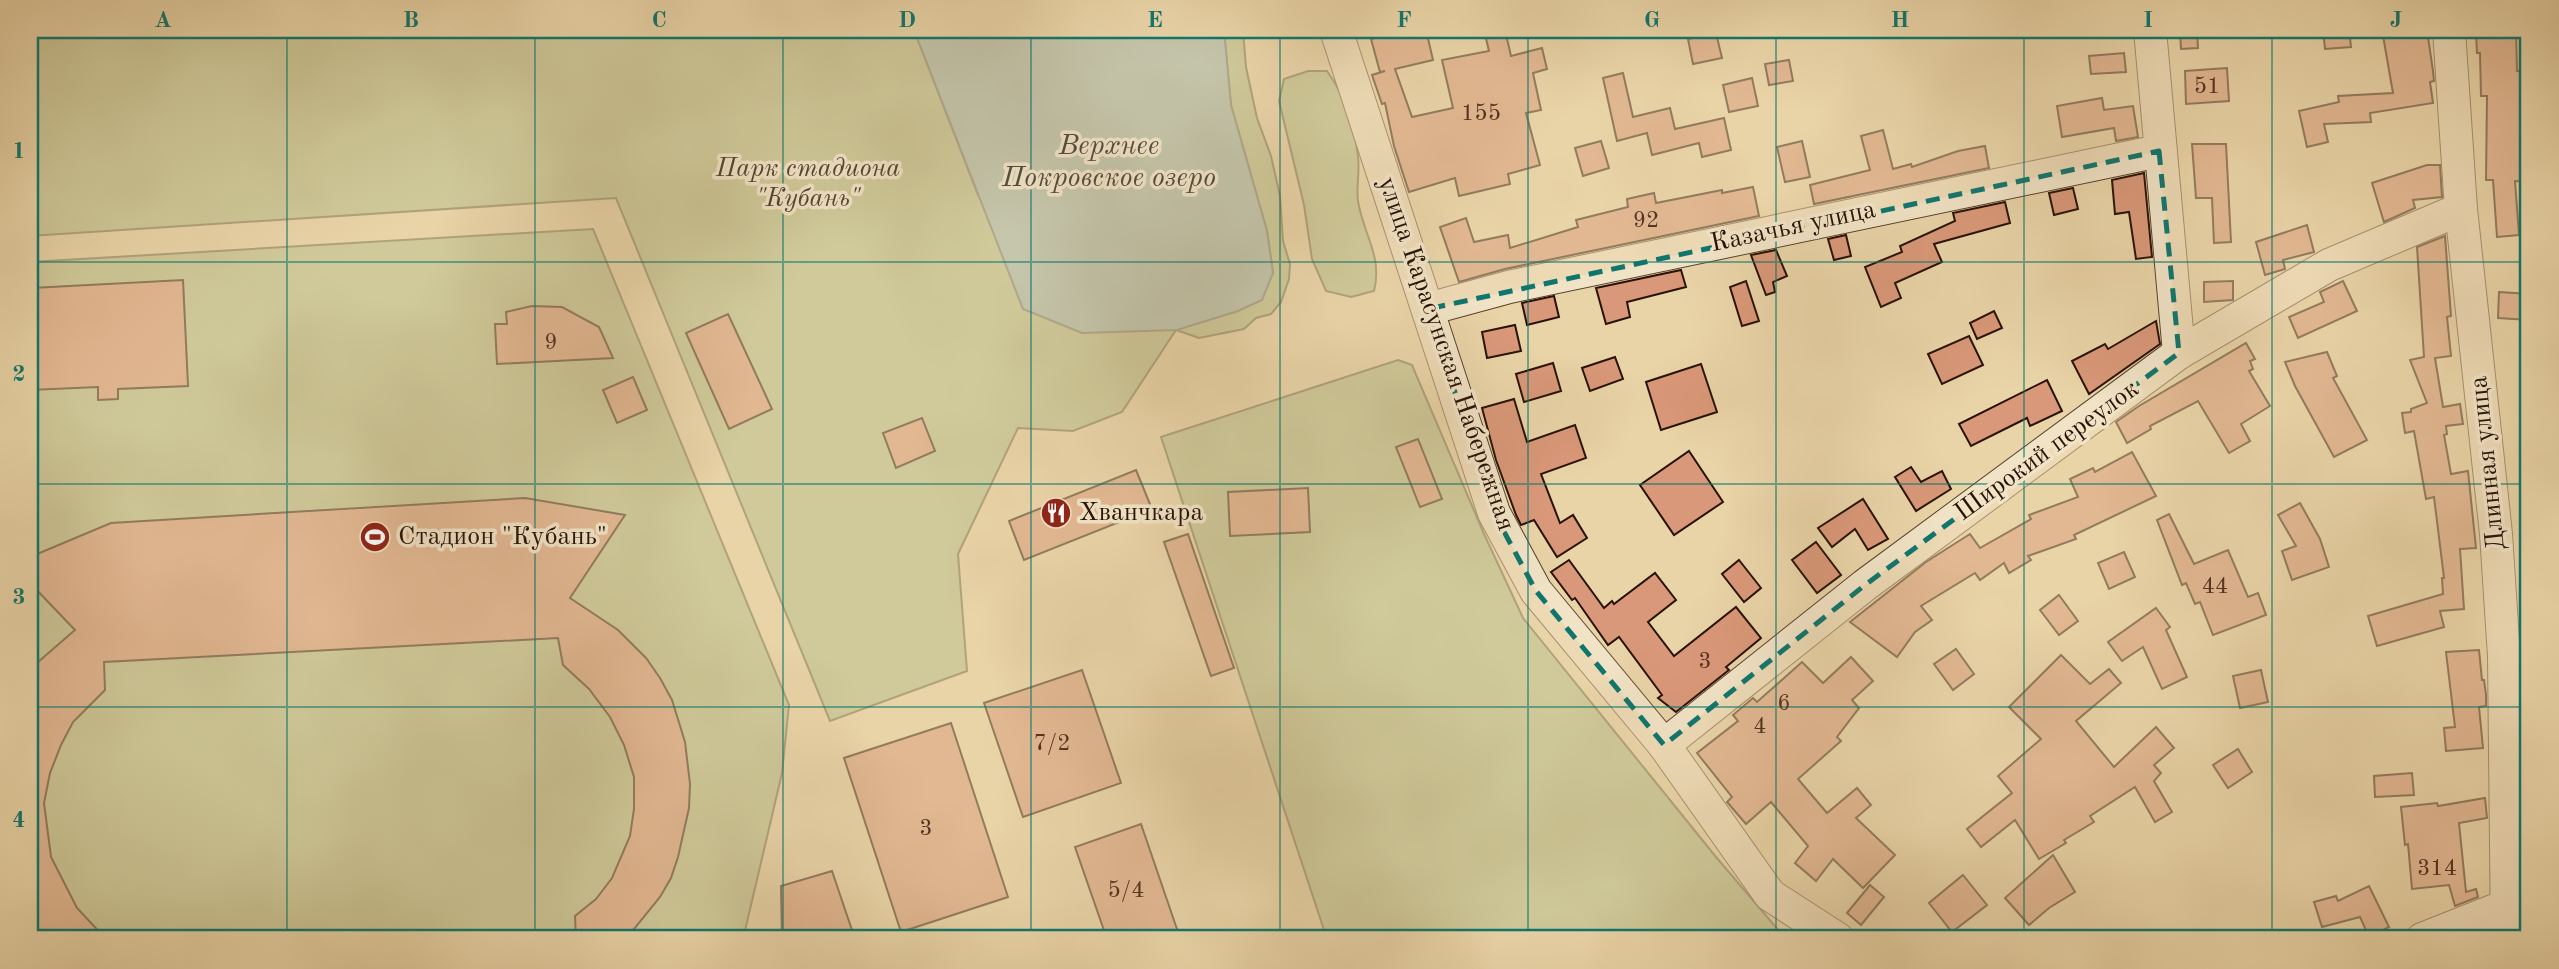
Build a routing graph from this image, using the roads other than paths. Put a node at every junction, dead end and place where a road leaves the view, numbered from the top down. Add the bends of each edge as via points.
1 (1336, 30) edge
2 (2150, 30) edge
3 (2449, 30) edge
4 (2159, 151) junction
5 (2461, 209) junction
6 (1428, 309) junction
7 (2179, 353) junction
8 (1664, 745) junction
9 (2505, 906) junction
10 (1838, 939) edge
11 (2422, 939) edge
12 (2507, 939) edge

1 - 6 street, улица Карасунская Набережная
2 - 4 street
3 - 5 street, Длинная улица
4 - 6 street, Казачья улица via 1523,284
4 - 7 street
5 - 7 street, Широкий переулок via 2329,265
5 - 9 street, Длинная улица via 2504,656
6 - 8 street, улица Карасунская Набережная via 1494,513 1535,591
7 - 8 street, Широкий переулок via 1865,585
8 - 10 street, улица Карасунская Набережная via 1770,895
9 - 11 street
9 - 12 street, Длинная улица

